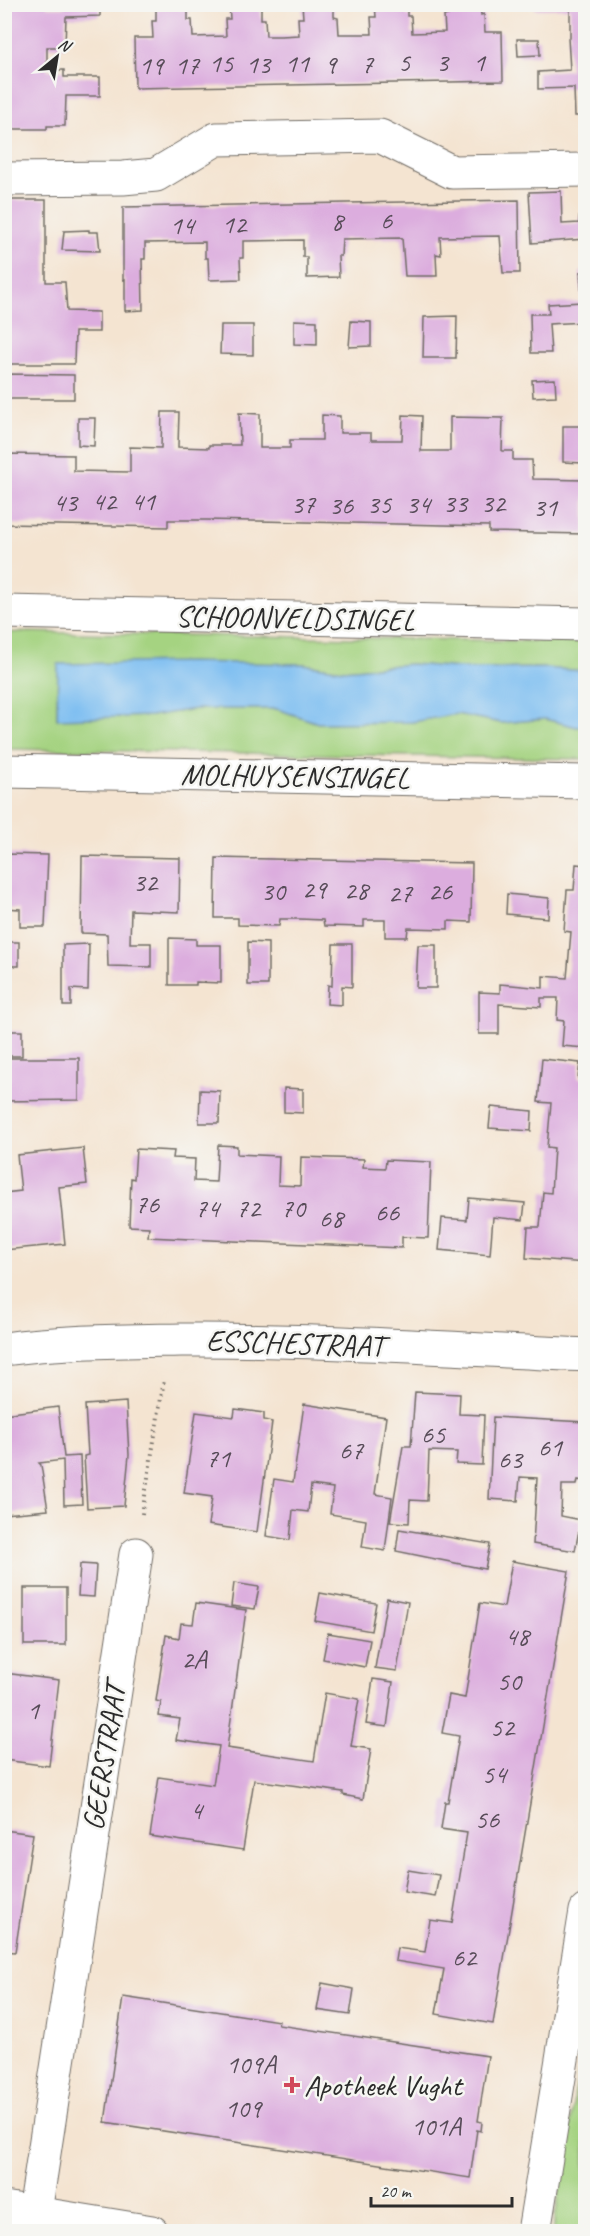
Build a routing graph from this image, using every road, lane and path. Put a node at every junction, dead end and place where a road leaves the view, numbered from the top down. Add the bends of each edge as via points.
1 (585, 170) edge
2 (4, 179) edge
3 (4, 612) edge
4 (585, 624) edge
5 (4, 771) edge
6 (585, 782) edge
7 (171, 1340) junction
8 (4, 1349) edge
9 (585, 1355) edge
10 (136, 1554) joint
11 (585, 1911) edge
12 (20, 2210) edge
13 (117, 2229) edge
14 (152, 2232) edge
15 (534, 2232) edge

1 - 2 street via 452,172 380,135 216,139 156,175
3 - 4 street, SCHOONVELDSINGEL
5 - 6 street, MOLHUYSENSINGEL
7 - 8 street, ESSCHESTRAAT via 107,1340
7 - 9 street, ESSCHESTRAAT
7 - 10 path
10 - 12 street, GEERSTRAAT
11 - 15 street
12 - 13 street
13 - 14 street

